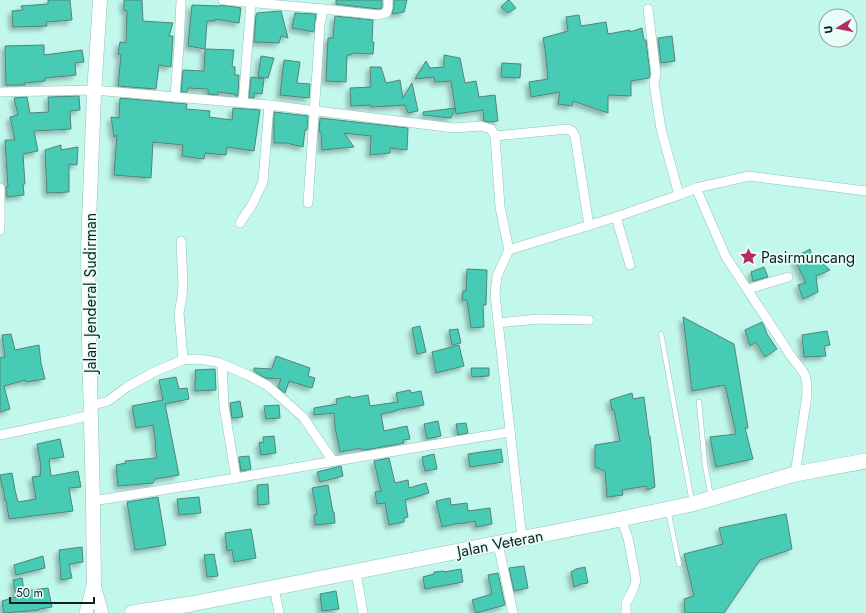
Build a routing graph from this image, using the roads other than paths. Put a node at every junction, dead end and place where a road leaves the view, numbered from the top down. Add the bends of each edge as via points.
1 (100, 0) edge
2 (181, 0) edge
3 (223, 0) edge
4 (388, 0) edge
5 (251, 3) junction
6 (308, 4) edge
7 (323, 9) junction
8 (648, 9) dead end
9 (94, 90) junction
10 (0, 92) edge
11 (175, 97) junction
12 (244, 103) junction
13 (269, 105) junction
14 (314, 111) junction
15 (495, 136) junction
16 (0, 188) edge
17 (696, 188) junction
18 (866, 191) edge
19 (679, 195) junction
20 (308, 203) dead end
21 (616, 217) junction
22 (240, 223) dead end
23 (589, 226) junction
24 (0, 230) edge
25 (181, 241) dead end
26 (509, 250) junction
27 (630, 265) dead end
28 (788, 277) dead end
29 (748, 289) junction
30 (588, 320) dead end
31 (498, 323) junction
32 (661, 334) dead end
33 (183, 360) junction
34 (222, 365) junction
35 (699, 402) dead end
36 (90, 410) junction
37 (510, 432) junction
38 (0, 435) edge
39 (333, 461) junction
40 (866, 461) edge
41 (795, 474) junction
42 (236, 478) junction
43 (711, 498) junction
44 (93, 501) junction
45 (692, 504) junction
46 (668, 509) junction
47 (622, 519) junction
48 (522, 538) junction
49 (498, 544) junction
50 (679, 564) dead end
51 (356, 572) junction
52 (94, 585) junction
53 (274, 587) junction
54 (192, 608) edge
55 (86, 613) edge
56 (102, 613) edge
57 (132, 613) edge
58 (279, 613) edge
59 (363, 613) edge
60 (513, 613) edge
61 (626, 613) edge

1 - 9 main road, Jalan Jenderal Sudirman
2 - 11 street
3 - 5 street
4 - 7 street via 386,12 379,15
5 - 6 street
5 - 12 street
6 - 7 street
7 - 14 street
8 - 19 street via 656,74 654,83 661,129
9 - 10 street
9 - 11 street
9 - 36 main road, Jalan Jenderal Sudirman via 88,248
11 - 12 street
12 - 13 street
13 - 14 street
13 - 22 street via 263,182
14 - 15 street via 454,128 481,126 491,129
14 - 20 street
15 - 23 street via 567,129 572,131 575,136
15 - 26 street via 500,207
16 - 24 street
17 - 18 street via 749,176
17 - 19 street
17 - 29 street via 726,257
19 - 21 street
21 - 23 street
21 - 27 street
23 - 26 street
25 - 33 street via 183,284 178,313
26 - 31 street via 497,276 495,294
28 - 29 street
29 - 41 street via 793,359 805,373 807,395
30 - 31 street
31 - 37 street
32 - 45 lane
33 - 34 street via 198,359
33 - 36 street via 154,372
34 - 39 street via 268,386 285,400 303,417
34 - 42 street via 224,406
35 - 43 lane
36 - 38 street via 66,421
36 - 44 main road, Jalan Jenderal Sudirman
37 - 39 street
37 - 48 street
39 - 42 street
40 - 41 highway, Jalan Veteran
41 - 43 highway, Jalan Veteran
42 - 44 street
43 - 45 highway, Jalan Veteran
44 - 52 main road, Jalan Jenderal Sudirman
45 - 46 highway, Jalan Veteran
46 - 47 highway, Jalan Veteran
46 - 50 lane
47 - 48 highway, Jalan Veteran
47 - 61 street via 636,574 633,590 626,602
48 - 49 highway, Jalan Veteran
49 - 51 highway, Jalan Veteran
49 - 60 street
51 - 53 highway, Jalan Veteran
51 - 59 street
52 - 55 main road
52 - 56 main road
53 - 54 highway, Jalan Veteran
53 - 58 street
54 - 57 highway, Jalan Veteran

